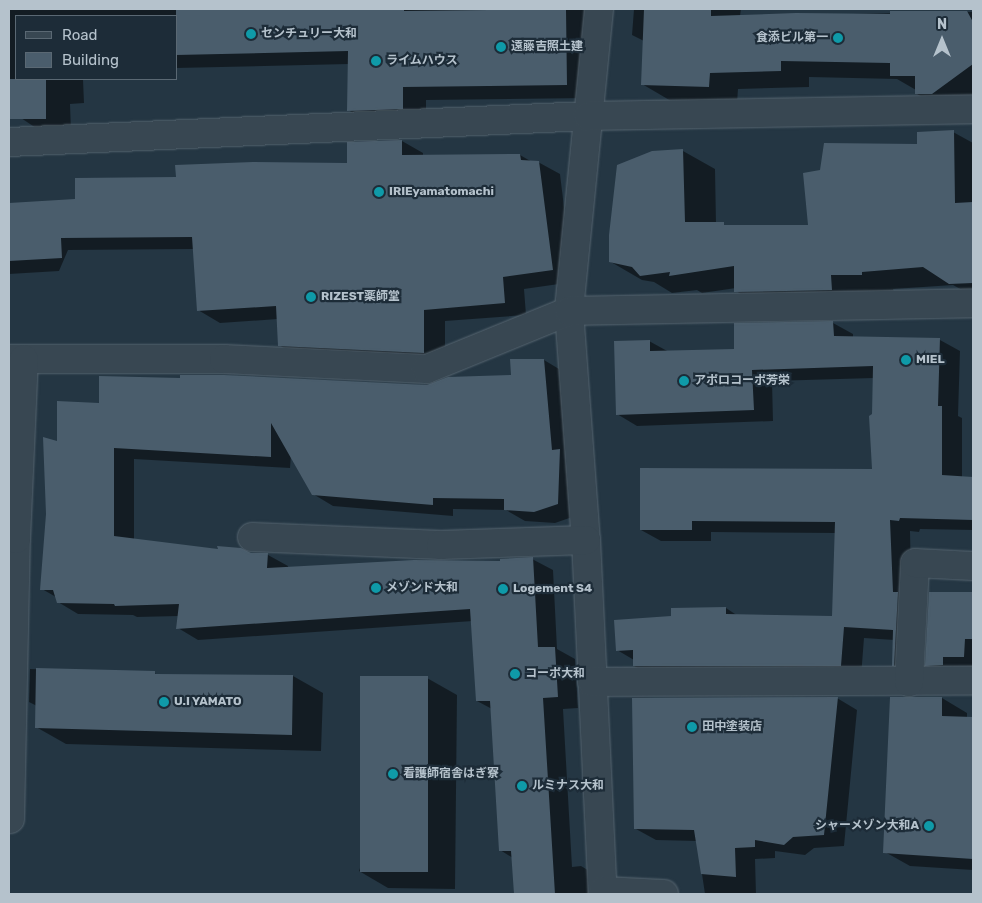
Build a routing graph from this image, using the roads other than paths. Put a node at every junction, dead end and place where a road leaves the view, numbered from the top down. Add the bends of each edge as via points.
1 (599, 9) edge
2 (973, 109) edge
3 (588, 116) junction
4 (9, 142) edge
5 (973, 303) edge
6 (569, 311) junction
7 (16, 359) edge
8 (252, 537) dead end
9 (12, 539) edge
10 (586, 540) junction
11 (973, 566) edge
12 (973, 681) edge
13 (592, 682) junction
14 (909, 682) junction
15 (10, 753) edge
16 (10, 819) edge
17 (603, 893) edge
18 (664, 894) edge

1 - 3 street
2 - 3 street
3 - 4 street
3 - 6 street
5 - 6 street
6 - 7 street via 427,369 224,359
6 - 10 street
7 - 9 street
8 - 10 street via 441,545
9 - 15 street
10 - 13 street
11 - 14 street via 914,563
12 - 14 street
13 - 14 street
13 - 17 street
15 - 16 street
17 - 18 street

